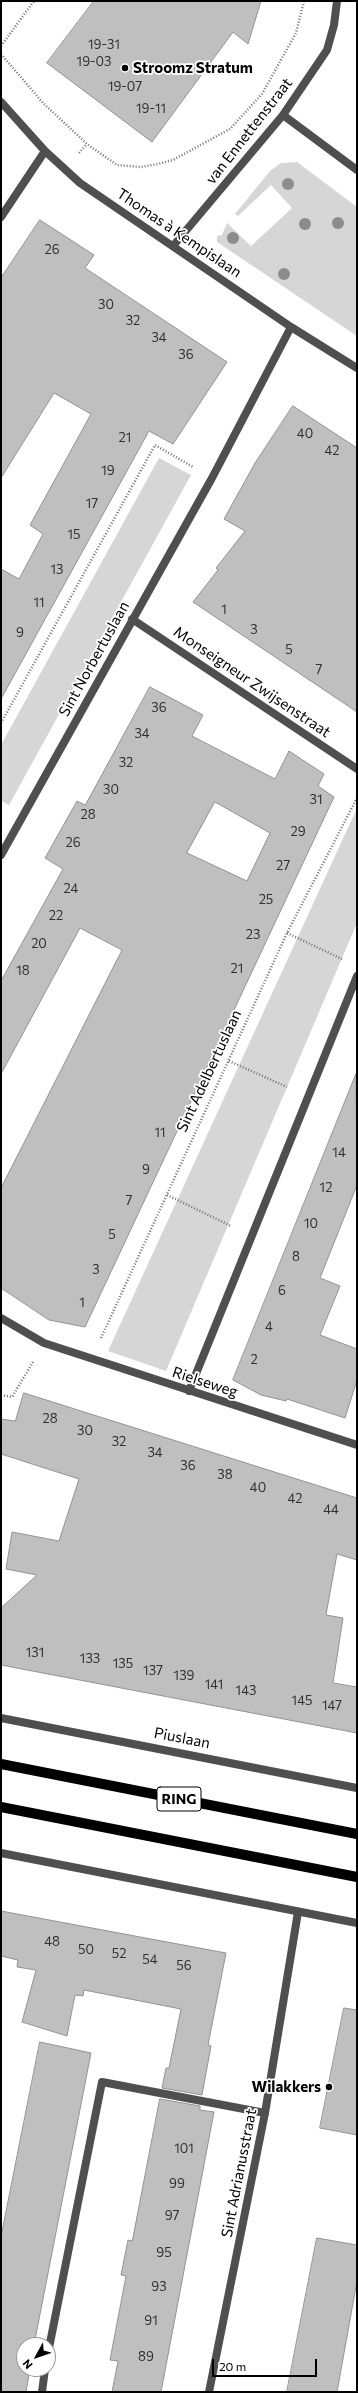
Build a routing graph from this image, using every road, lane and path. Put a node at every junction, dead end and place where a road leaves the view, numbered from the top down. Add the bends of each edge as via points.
1 (34, 1) edge
2 (304, 1) edge
3 (337, 1) edge
4 (1, 46) edge
5 (1, 54) edge
6 (1, 102) edge
7 (283, 115) junction
8 (45, 151) junction
9 (357, 170) edge
10 (1, 217) edge
11 (173, 246) junction
12 (291, 327) junction
13 (357, 368) edge
14 (212, 478) junction
15 (132, 619) junction
16 (1, 723) edge
17 (357, 768) edge
18 (357, 798) edge
19 (1, 855) edge
20 (287, 933) junction
21 (343, 959) dead end
22 (357, 976) edge
23 (229, 1061) junction
24 (308, 1096) junction
25 (167, 1195) junction
26 (252, 1236) junction
27 (1, 1318) edge
28 (44, 1343) junction
29 (92, 1359) junction
30 (189, 1391) junction
31 (1, 1395) edge
32 (357, 1445) edge
33 (1, 1718) edge
34 (1, 1764) edge
35 (357, 1788) edge
36 (1, 1807) edge
37 (357, 1834) edge
38 (1, 1852) edge
39 (357, 1877) edge
40 (298, 1912) junction
41 (357, 1923) edge
42 (266, 2113) junction
43 (51, 2337) edge
44 (44, 2377) edge
45 (42, 2392) edge
46 (209, 2392) edge

1 - 4 path
2 - 5 path via 296,33 262,94 230,129 173,160 141,167 117,164 87,144 43,103
3 - 7 street, van Ennettenstraat via 327,50
6 - 8 street, Thomas à Kempislaan
7 - 9 street
7 - 11 street, van Ennettenstraat
8 - 10 street
8 - 11 street, Thomas à Kempislaan via 80,183
11 - 12 street, Thomas à Kempislaan
12 - 13 street, Thomas à Kempislaan
12 - 14 street, Sint Norbertuslaan
14 - 15 street, Sint Norbertuslaan
14 - 16 path via 155,445
15 - 17 street, Monseigneur Zwijsenstraat
15 - 19 street, Sint Norbertuslaan
18 - 20 path, Sint Adelbertuslaan
20 - 21 path
20 - 23 path, Sint Adelbertuslaan
22 - 24 street
23 - 24 path
23 - 25 path, Sint Adelbertuslaan
24 - 26 street
25 - 26 path
25 - 29 path, Sint Adelbertuslaan
26 - 30 street
27 - 28 street, Rielseweg
28 - 29 street, Rielseweg
28 - 31 path via 12,1397
29 - 30 street, Rielseweg
30 - 32 street, Rielseweg
33 - 35 street, Piuslaan
34 - 37 main road, RING
36 - 39 main road
38 - 40 street
40 - 41 street
40 - 42 street, Sint Adrianusstraat
42 - 43 street via 102,2082
42 - 46 street, Sint Adrianusstraat
44 - 45 street

